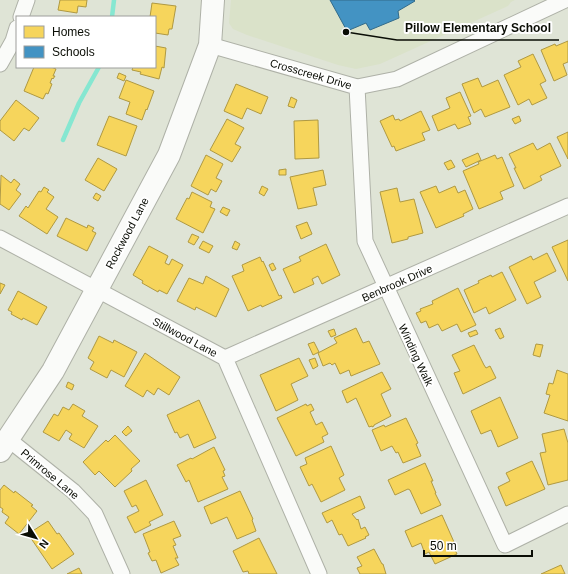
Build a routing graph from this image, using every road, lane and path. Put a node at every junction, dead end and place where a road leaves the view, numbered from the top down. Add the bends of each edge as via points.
1 (26, 0) edge
2 (214, 0) edge
3 (565, 0) edge
4 (21, 16) edge
5 (16, 31) edge
6 (210, 45) junction
7 (0, 64) edge
8 (357, 87) junction
9 (568, 206) edge
10 (0, 238) edge
11 (385, 288) junction
12 (97, 289) junction
13 (225, 358) junction
14 (4, 445) edge
15 (568, 514) edge
16 (122, 574) edge
17 (319, 574) edge

1 - 4 street
2 - 6 street, Rockwood Lane
3 - 8 street, Crosscreek Drive via 397,79
5 - 7 street
6 - 8 street, Crosscreek Drive
6 - 12 street, Rockwood Lane via 169,155
8 - 11 street, Winding Walk via 365,241
9 - 11 street, Benbrook Drive
10 - 12 street, Stillwood Lane
11 - 13 street, Benbrook Drive
11 - 15 street, Winding Walk via 505,544
12 - 13 street, Stillwood Lane
12 - 14 street, Rockwood Lane via 53,371
13 - 17 street, Stillwood Lane
14 - 16 street, Primrose Lane via 73,491 95,514

